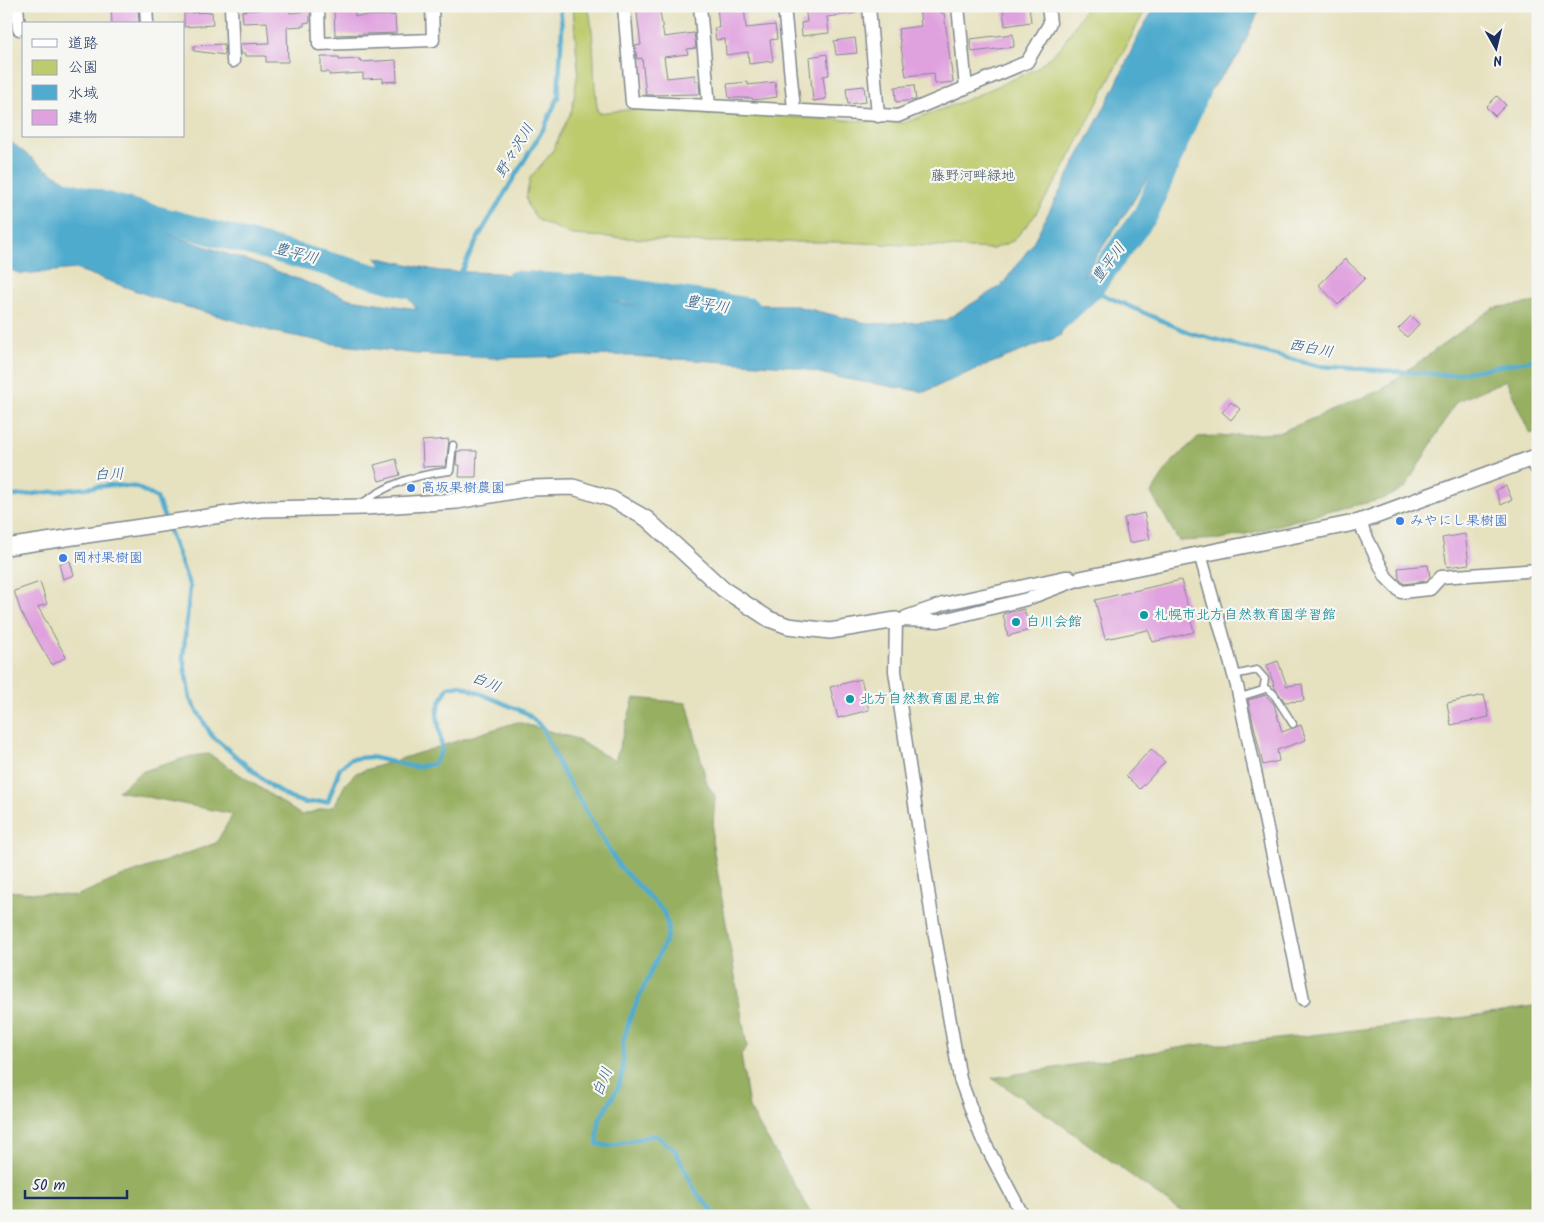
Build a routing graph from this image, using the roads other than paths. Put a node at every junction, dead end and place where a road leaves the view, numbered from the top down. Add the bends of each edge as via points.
1 (17, 6) edge
2 (146, 6) edge
3 (231, 6) edge
4 (318, 6) edge
5 (432, 6) edge
6 (624, 6) edge
7 (700, 6) edge
8 (784, 6) edge
9 (869, 6) edge
10 (958, 6) edge
11 (1048, 6) edge
12 (147, 22) edge
13 (19, 29) dead end
14 (233, 62) dead end
15 (966, 88) junction
16 (709, 106) junction
17 (794, 109) junction
18 (878, 116) junction
19 (453, 445) dead end
20 (1535, 462) edge
21 (356, 507) junction
22 (1359, 522) junction
23 (6, 547) edge
24 (1200, 554) junction
25 (1538, 570) edge
26 (1080, 579) joint
27 (896, 620) junction
28 (1234, 675) junction
29 (1265, 688) junction
30 (1240, 697) junction
31 (1293, 724) dead end
32 (1303, 1000) dead end
33 (1023, 1216) edge

1 - 13 street
2 - 12 street
3 - 14 street
4 - 5 street via 319,44 433,40
6 - 16 street via 632,102
7 - 16 street
8 - 17 street
9 - 18 street
10 - 15 street
11 - 15 street via 1050,23 1027,62
15 - 18 street via 898,116
16 - 17 street
17 - 18 street
19 - 21 lane via 450,471 419,475 382,489
20 - 22 street
21 - 23 street via 262,509
21 - 27 street via 457,501 531,488 573,487 612,499 647,520 723,589 769,619 788,626 830,631
22 - 24 street
22 - 25 street via 1386,577 1401,592 1430,589 1441,577
24 - 26 street
24 - 28 street
26 - 27 street via 1027,599 939,621
27 - 33 street via 895,670 960,1079 981,1136
28 - 29 lane via 1257,670 1263,674
28 - 30 street
29 - 30 lane
29 - 31 lane via 1273,693
30 - 32 street

